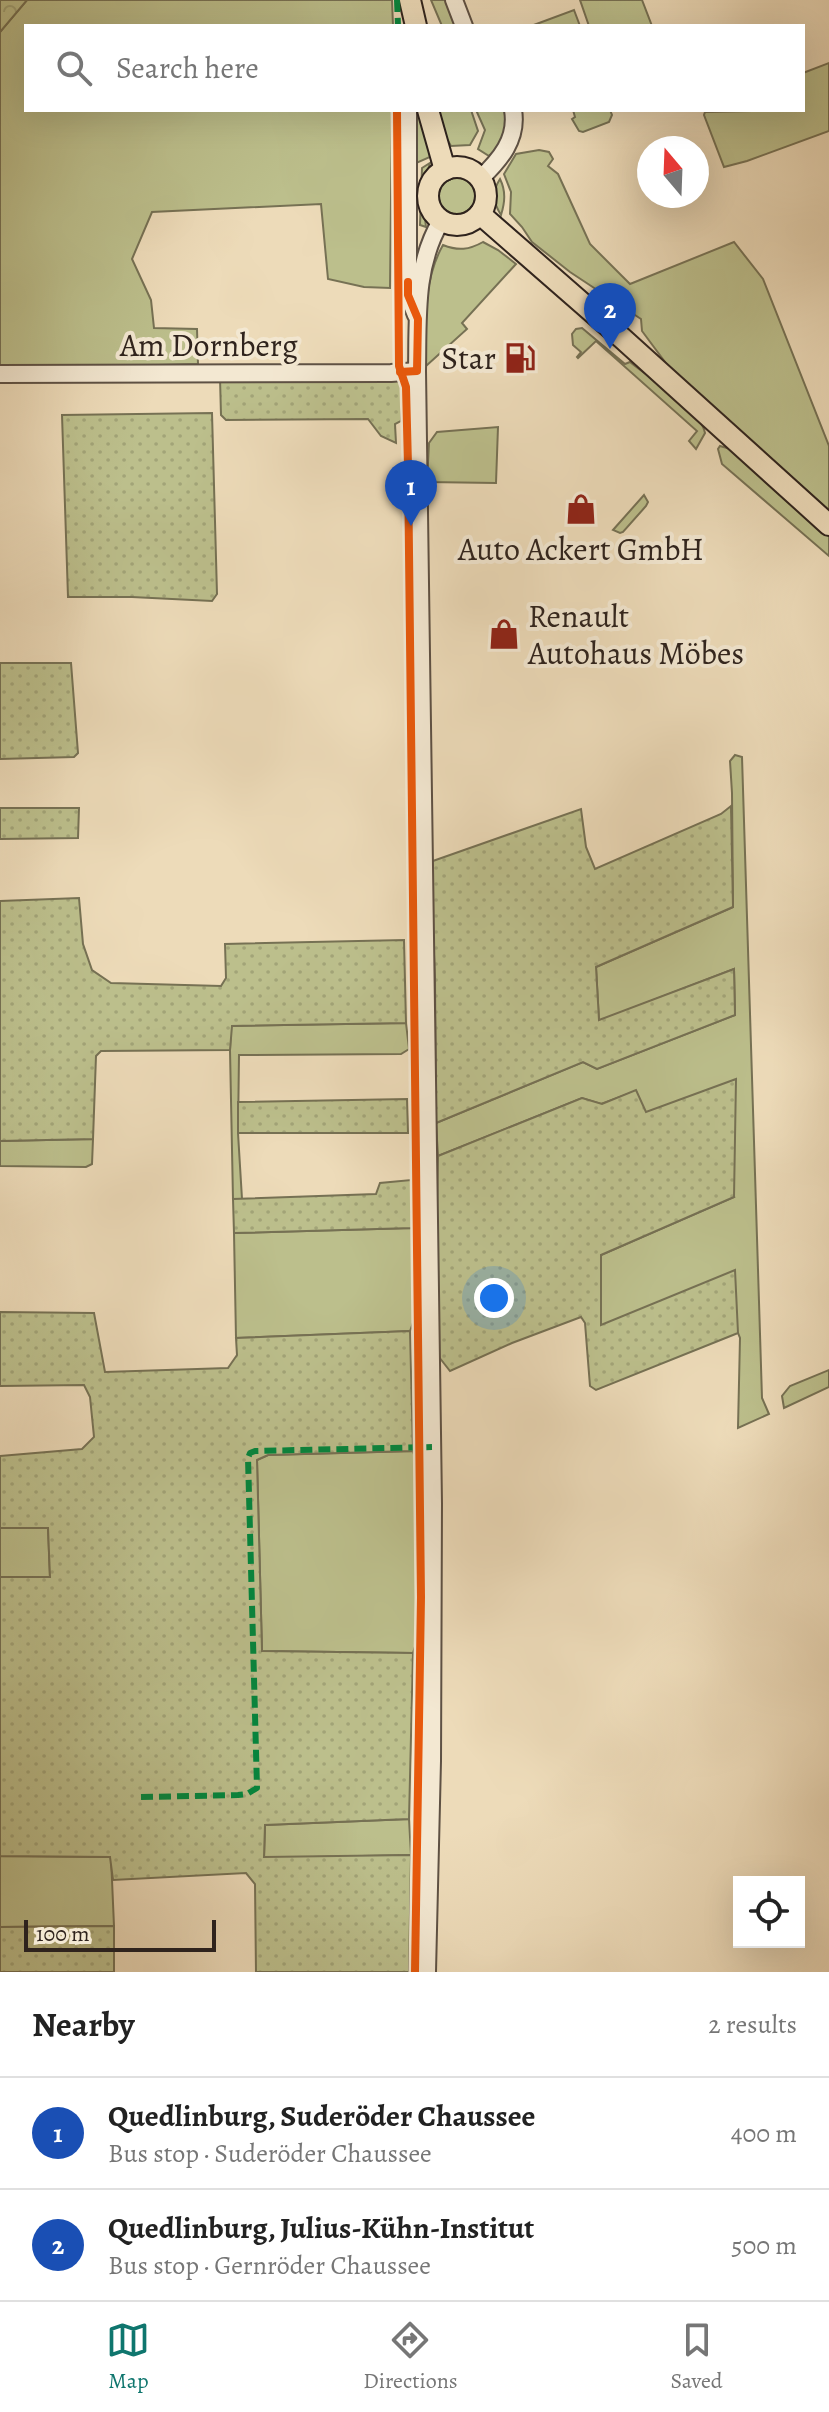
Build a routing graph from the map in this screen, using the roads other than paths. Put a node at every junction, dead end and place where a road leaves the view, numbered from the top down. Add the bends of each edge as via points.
1 (454, 0) edge
2 (463, 24) edge
3 (408, 112) edge
4 (429, 112) edge
5 (513, 112) edge
6 (445, 170) junction
7 (480, 179) junction
8 (480, 214) junction
9 (441, 221) junction
10 (418, 319) junction
11 (417, 371) junction
12 (0, 374) edge
13 (829, 525) edge
14 (427, 1972) edge

1 - 2 street
3 - 10 street via 408,295
4 - 6 main road
5 - 7 street via 508,146
6 - 7 main road via 466,168
6 - 9 main road via 428,192 431,210
7 - 8 main road via 486,198
8 - 9 main road via 460,225
8 - 13 main road
9 - 10 street via 427,251
10 - 11 street
11 - 12 street, Am Dornberg
11 - 14 street via 433,1503

